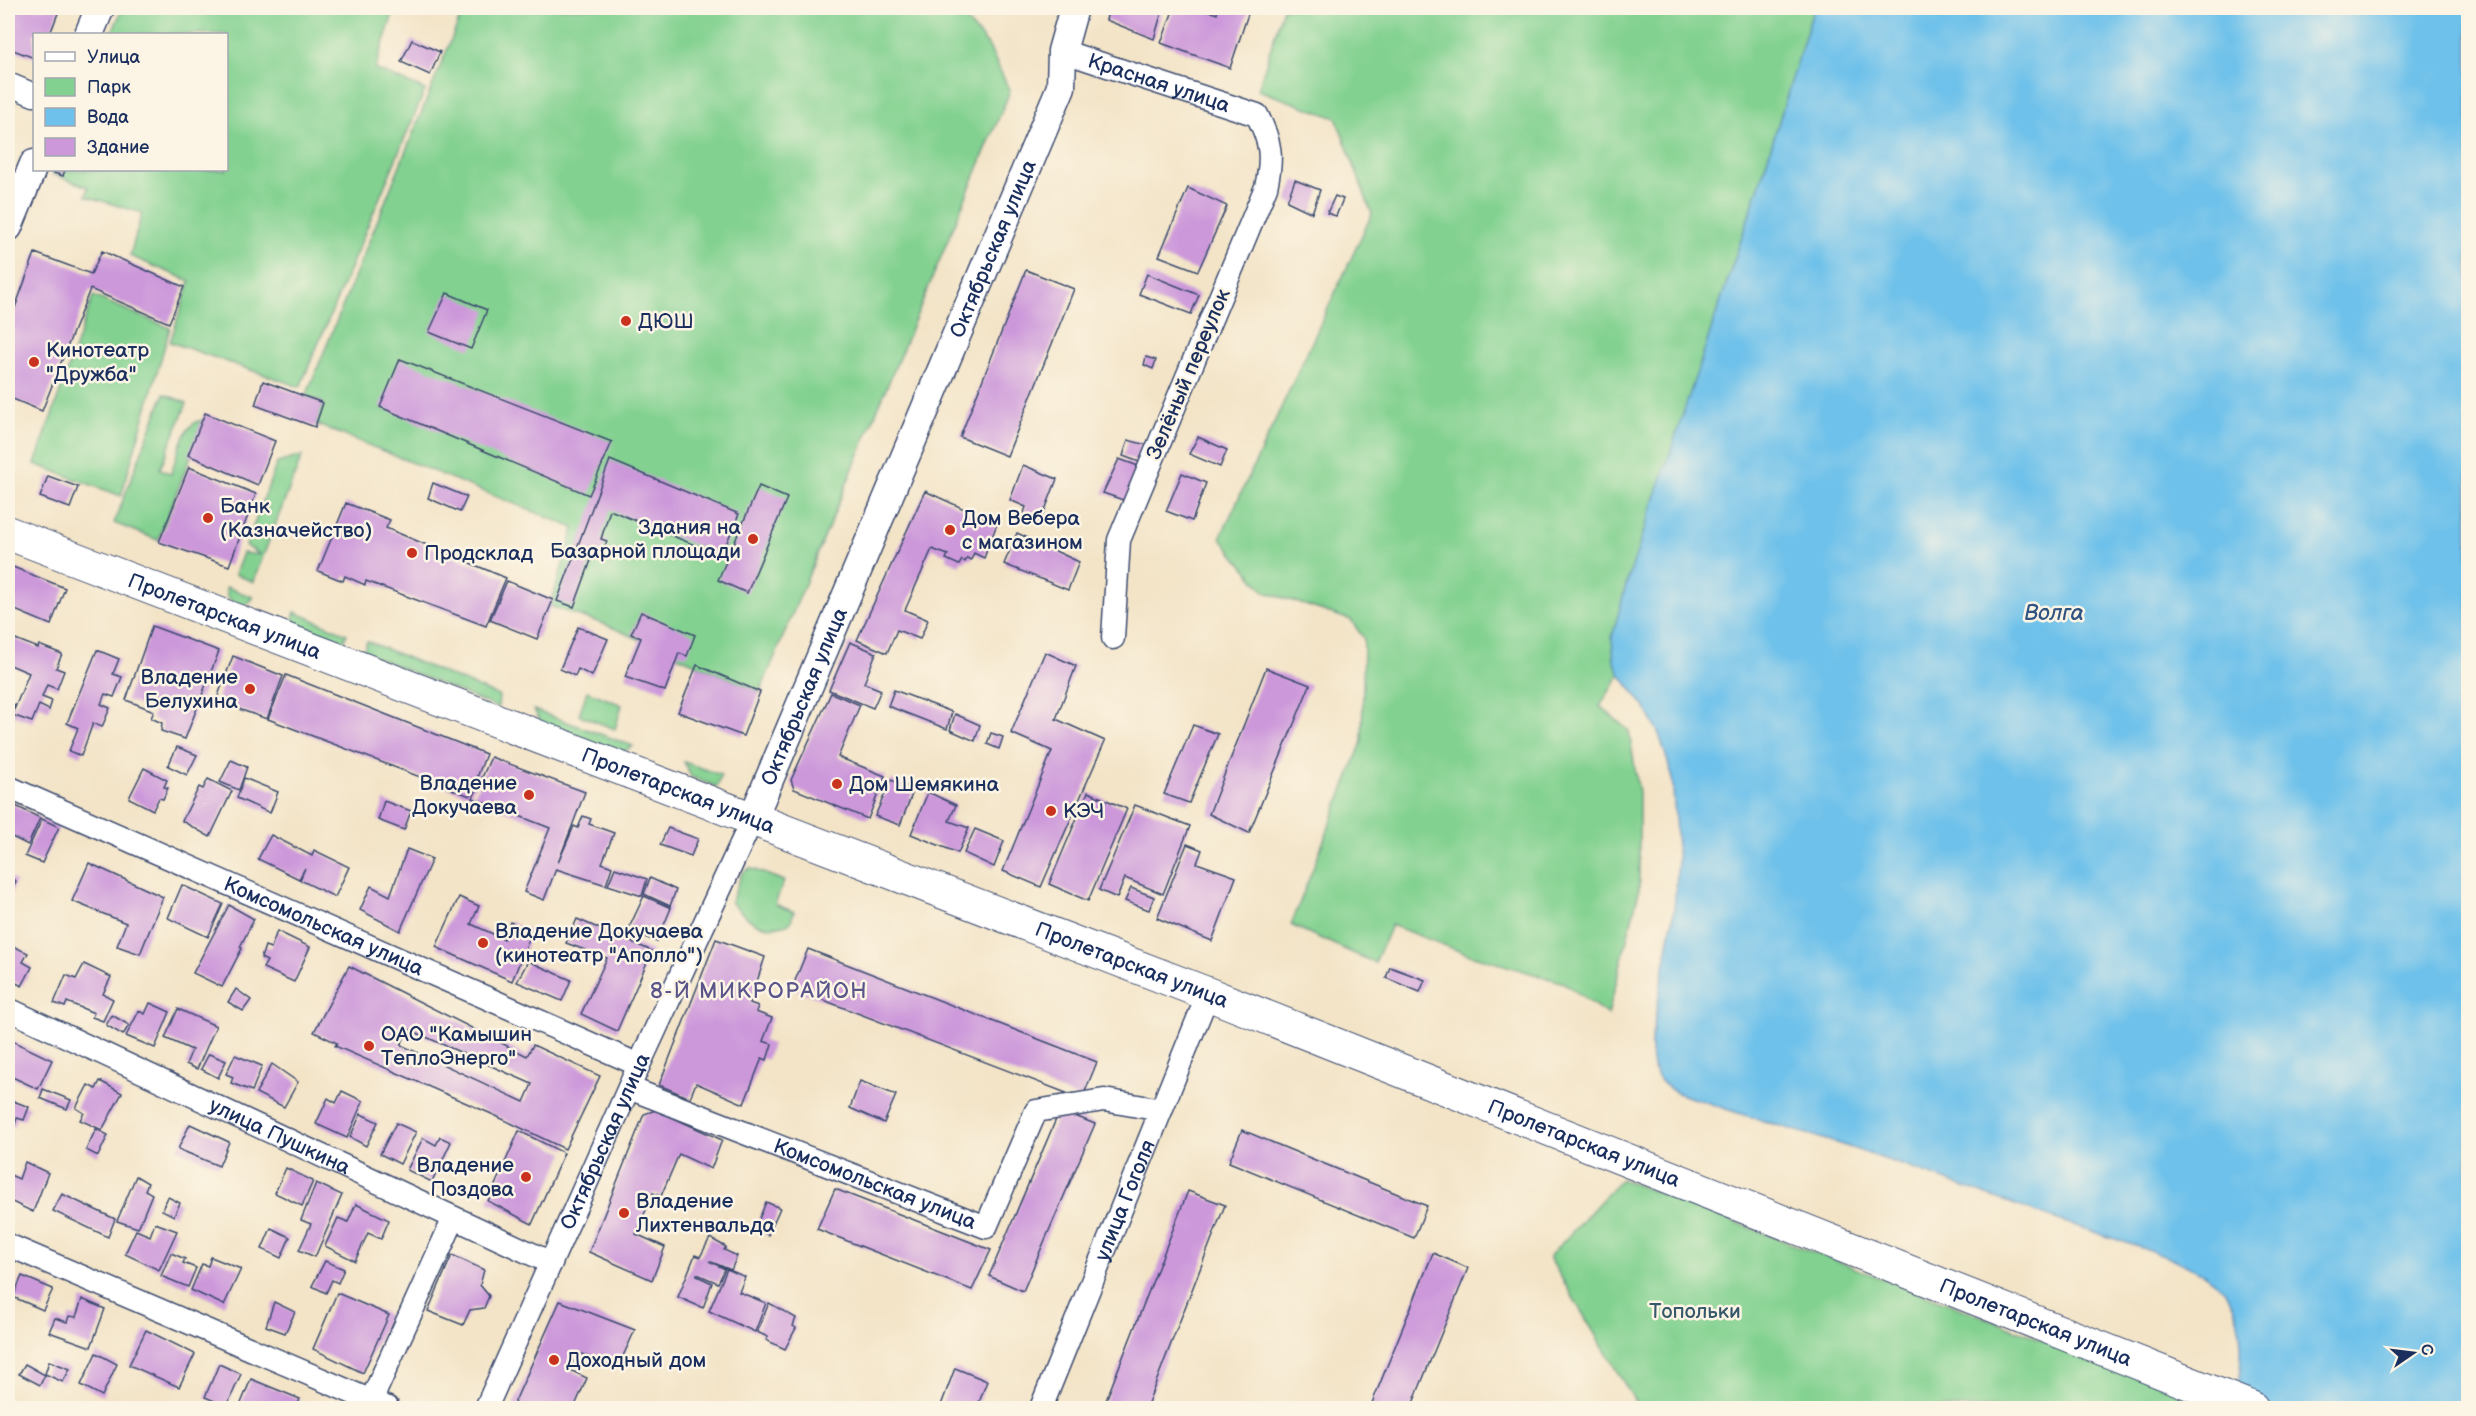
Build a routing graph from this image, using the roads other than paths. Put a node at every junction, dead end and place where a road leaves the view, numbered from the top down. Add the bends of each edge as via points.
1 (100, 8) edge
2 (1074, 8) edge
3 (88, 33) edge
4 (1062, 51) junction
5 (8, 84) edge
6 (33, 95) edge
7 (1257, 115) joint
8 (33, 166) edge
9 (8, 227) edge
10 (8, 532) edge
11 (1113, 638) dead end
12 (8, 787) edge
13 (752, 820) junction
14 (1208, 994) junction
15 (8, 1009) edge
16 (639, 1065) junction
17 (629, 1088) junction
18 (1161, 1110) junction
19 (454, 1218) junction
20 (8, 1245) edge
21 (551, 1263) junction
22 (379, 1405) edge
23 (486, 1408) edge
24 (1041, 1408) edge
25 (2252, 1408) edge

1 - 3 street
2 - 4 street, Октябрьская улица
4 - 7 street, Красная улица
4 - 13 street, Октябрьская улица via 1060,87
5 - 6 street
7 - 11 street, Зелёный переулок via 1268,137 1271,164 1266,187 1119,540
8 - 9 street
10 - 13 main road, Пролетарская улица
12 - 16 street, Комсомольская улица
13 - 14 main road, Пролетарская улица
13 - 16 street, Октябрьская улица
14 - 18 street, улица Гоголя
14 - 25 main road, Пролетарская улица
15 - 19 street, улица Пушкина
16 - 17 street, Октябрьская улица
17 - 18 street, Комсомольская улица via 986,1227 1036,1111 1104,1100
17 - 21 street, Октябрьская улица
18 - 24 street, улица Гоголя
19 - 21 street, улица Пушкина
19 - 22 street
20 - 22 street
21 - 23 street, Октябрьская улица

